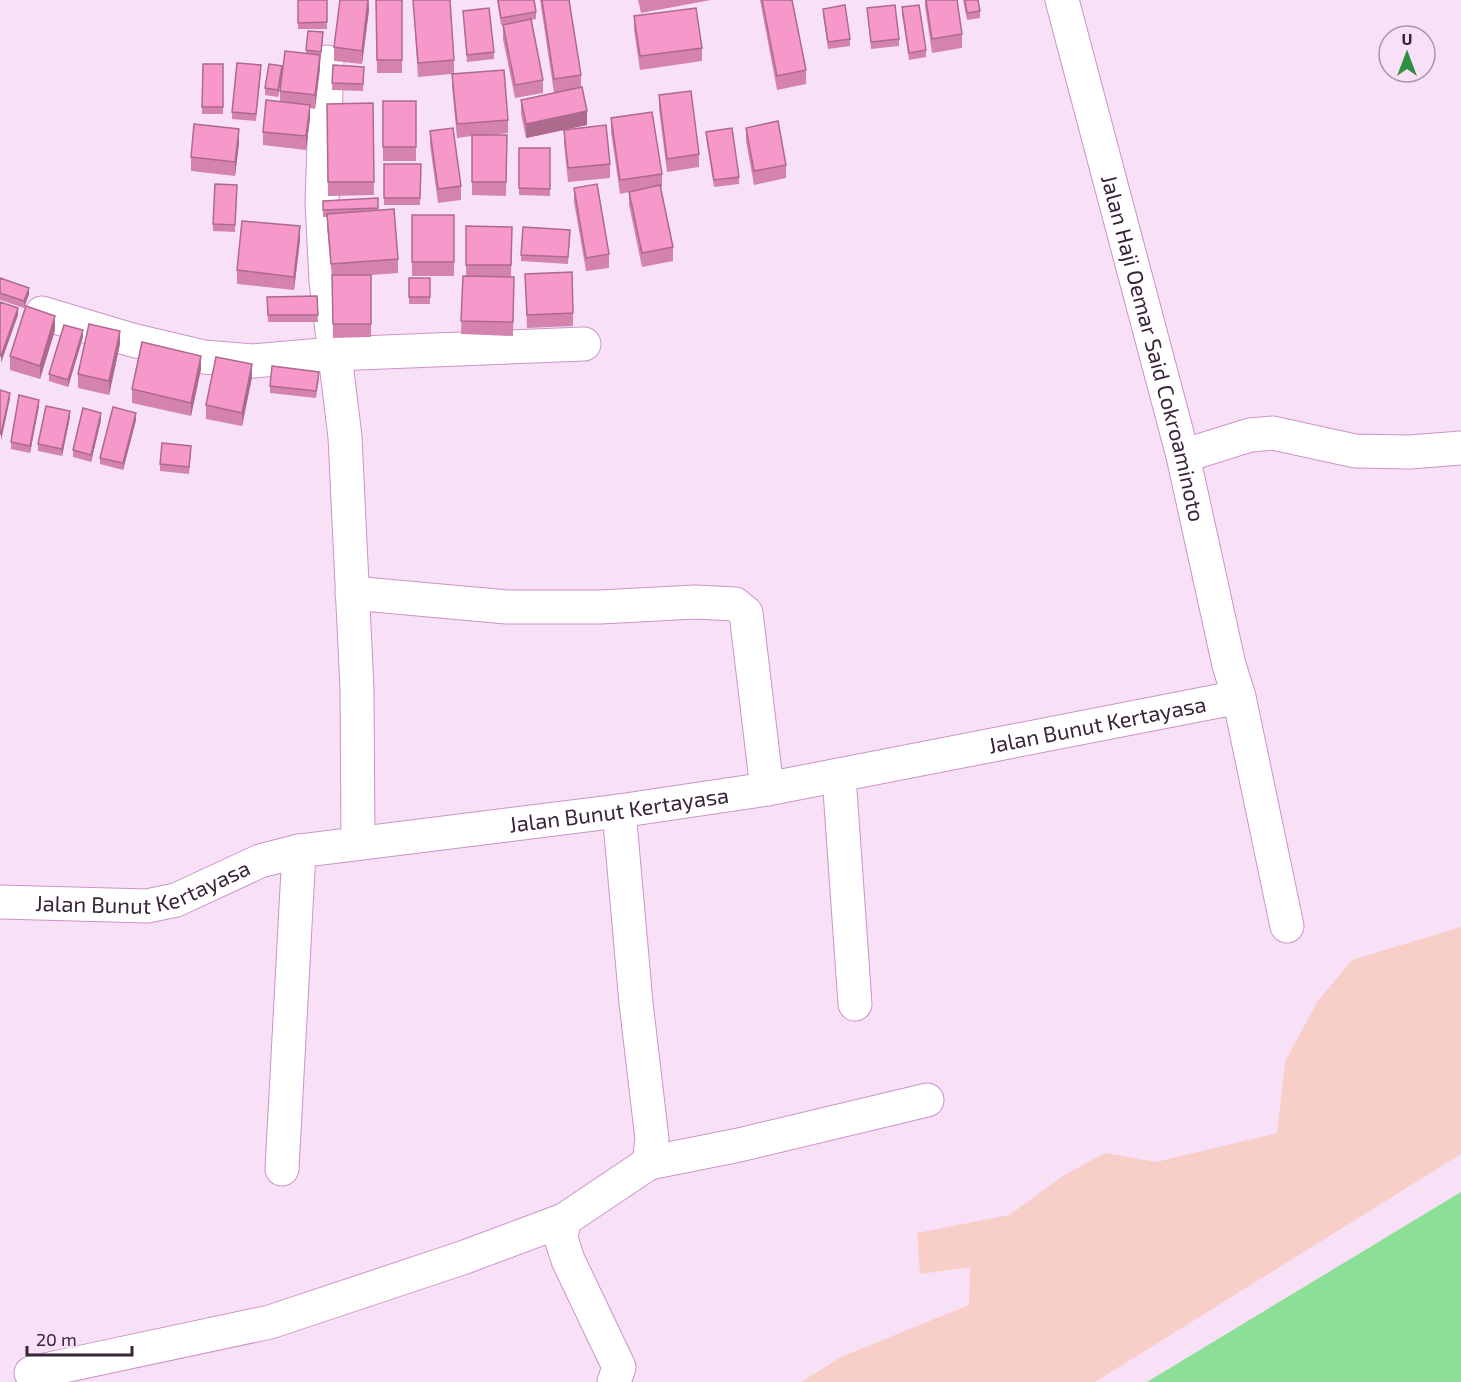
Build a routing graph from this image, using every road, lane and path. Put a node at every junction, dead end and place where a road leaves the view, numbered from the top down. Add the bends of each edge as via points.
1 (1062, 0) edge
2 (327, 62) dead end
3 (42, 313) edge
4 (584, 344) dead end
5 (334, 354) junction
6 (1461, 448) edge
7 (1183, 456) junction
8 (352, 593) junction
9 (1239, 697) junction
10 (839, 776) junction
11 (767, 789) junction
12 (619, 811) junction
13 (358, 842) junction
14 (299, 851) junction
15 (0, 902) edge
16 (1287, 926) dead end
17 (855, 1004) dead end
18 (927, 1100) dead end
19 (650, 1163) junction
20 (282, 1168) dead end
21 (564, 1220) junction
22 (31, 1373) dead end
23 (614, 1382) edge

1 - 7 street, Jalan Haji Oemar Said Cokroaminoto
2 - 5 street via 322,202
3 - 5 street via 204,357 252,361
4 - 5 street
5 - 8 street via 345,437
6 - 7 street via 1410,452 1355,450 1273,432 1250,435
7 - 9 street, Jalan Haji Oemar Said Cokroaminoto
8 - 11 street via 507,607 735,604 746,614
8 - 13 street
9 - 10 street, Jalan Bunut Kertayasa
9 - 16 street, Jalan Haji Oemar Said Cokroaminoto
10 - 11 street, Jalan Bunut Kertayasa
10 - 17 street
11 - 12 street, Jalan Bunut Kertayasa
12 - 13 street, Jalan Bunut Kertayasa
12 - 19 street via 652,1139
13 - 14 street, Jalan Bunut Kertayasa
14 - 15 street, Jalan Bunut Kertayasa via 260,861 176,900 147,906
14 - 20 street
18 - 19 street
19 - 21 street
21 - 22 street via 270,1322
21 - 23 street via 561,1238 568,1260 619,1367

